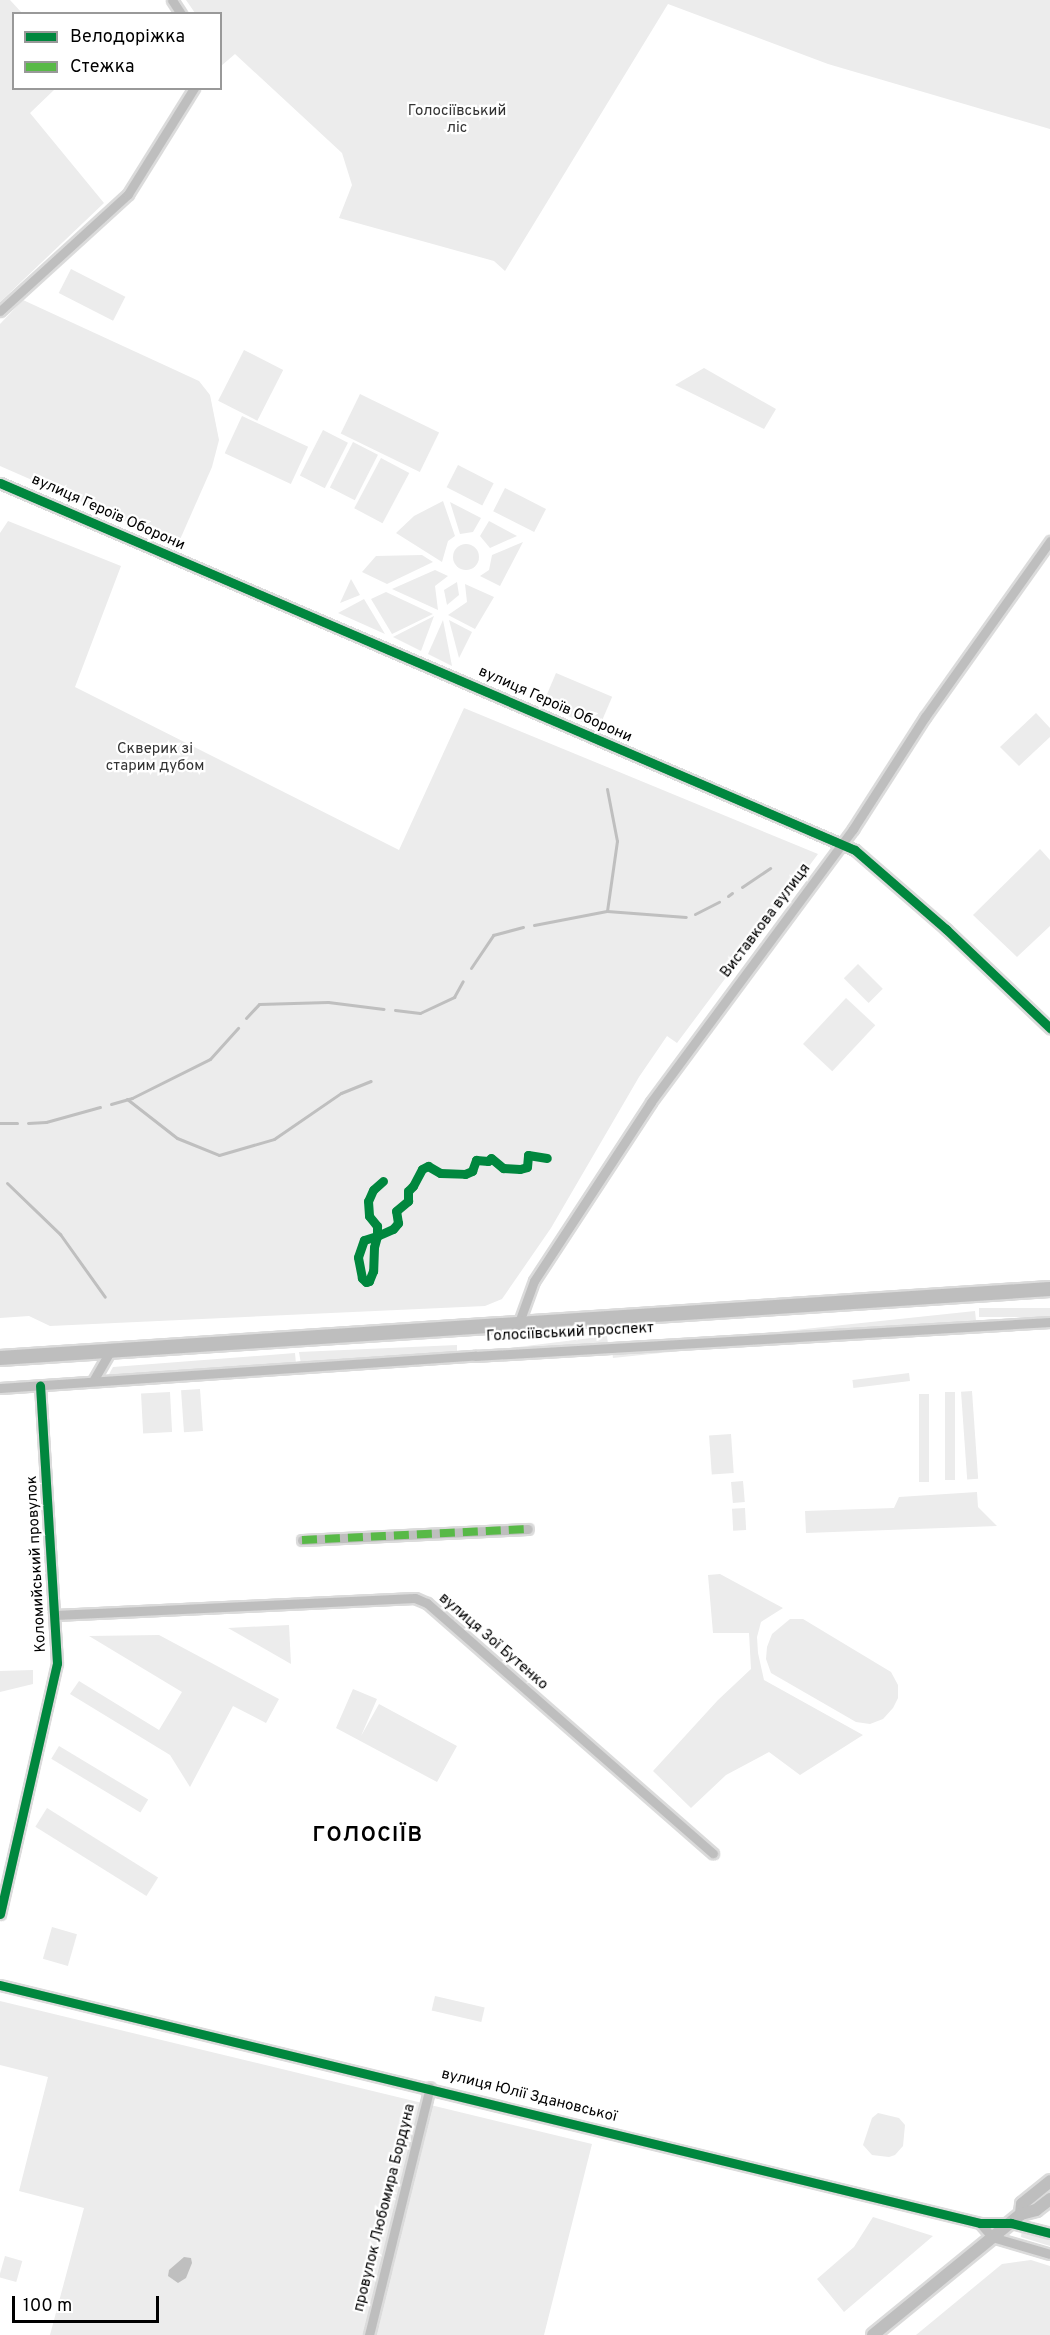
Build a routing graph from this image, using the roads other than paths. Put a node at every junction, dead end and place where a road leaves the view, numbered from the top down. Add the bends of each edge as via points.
1 (193, 90) edge
2 (0, 311) edge
3 (0, 483) edge
4 (1050, 542) edge
5 (842, 843) junction
6 (1050, 1028) edge
7 (1050, 1289) edge
8 (1050, 1322) edge
9 (518, 1325) junction
10 (110, 1351) junction
11 (0, 1358) edge
12 (93, 1381) junction
13 (40, 1386) junction
14 (0, 1388) edge
15 (528, 1529) dead end
16 (302, 1540) dead end
17 (55, 1615) junction
18 (713, 1853) dead end
19 (0, 1914) edge
20 (0, 1985) edge
21 (430, 2088) junction
22 (1050, 2181) edge
23 (1050, 2199) edge
24 (1021, 2214) junction
25 (980, 2223) junction
26 (1011, 2223) junction
27 (1050, 2233) edge
28 (992, 2237) junction
29 (1050, 2254) edge
30 (369, 2335) edge
31 (873, 2335) edge

1 - 2 street via 128,194
3 - 5 street, вулиця Героїв Оборони via 764,813
4 - 5 street, Виставкова вулиця via 925,717
5 - 6 street, вулиця Героїв Оборони via 867,858
5 - 9 street, Виставкова вулиця via 651,1101 534,1281
7 - 9 highway, Голосіївський проспект
8 - 12 street, Голосіївський проспект
9 - 10 highway, Голосіївський проспект
10 - 11 highway, Голосіївський проспект
10 - 12 street
12 - 13 street, Голосіївський проспект
13 - 14 street, Голосіївський проспект
13 - 17 street, Коломийський провулок
15 - 16 street
17 - 18 street, вулиця Зої Бутенко via 415,1598 427,1603
17 - 19 street, Коломийський провулок via 57,1663
20 - 21 street, вулиця Юлії Здановської
21 - 25 street, вулиця Юлії Здановської
21 - 30 street, провулок Любомира Бордуна
22 - 24 main road via 1022,2204
23 - 24 main road via 1036,2210
24 - 26 main road
25 - 26 street, вулиця Юлії Здановської
25 - 28 street
26 - 27 street, вулиця Юлії Здановської
26 - 28 main road
28 - 29 street
28 - 31 main road

